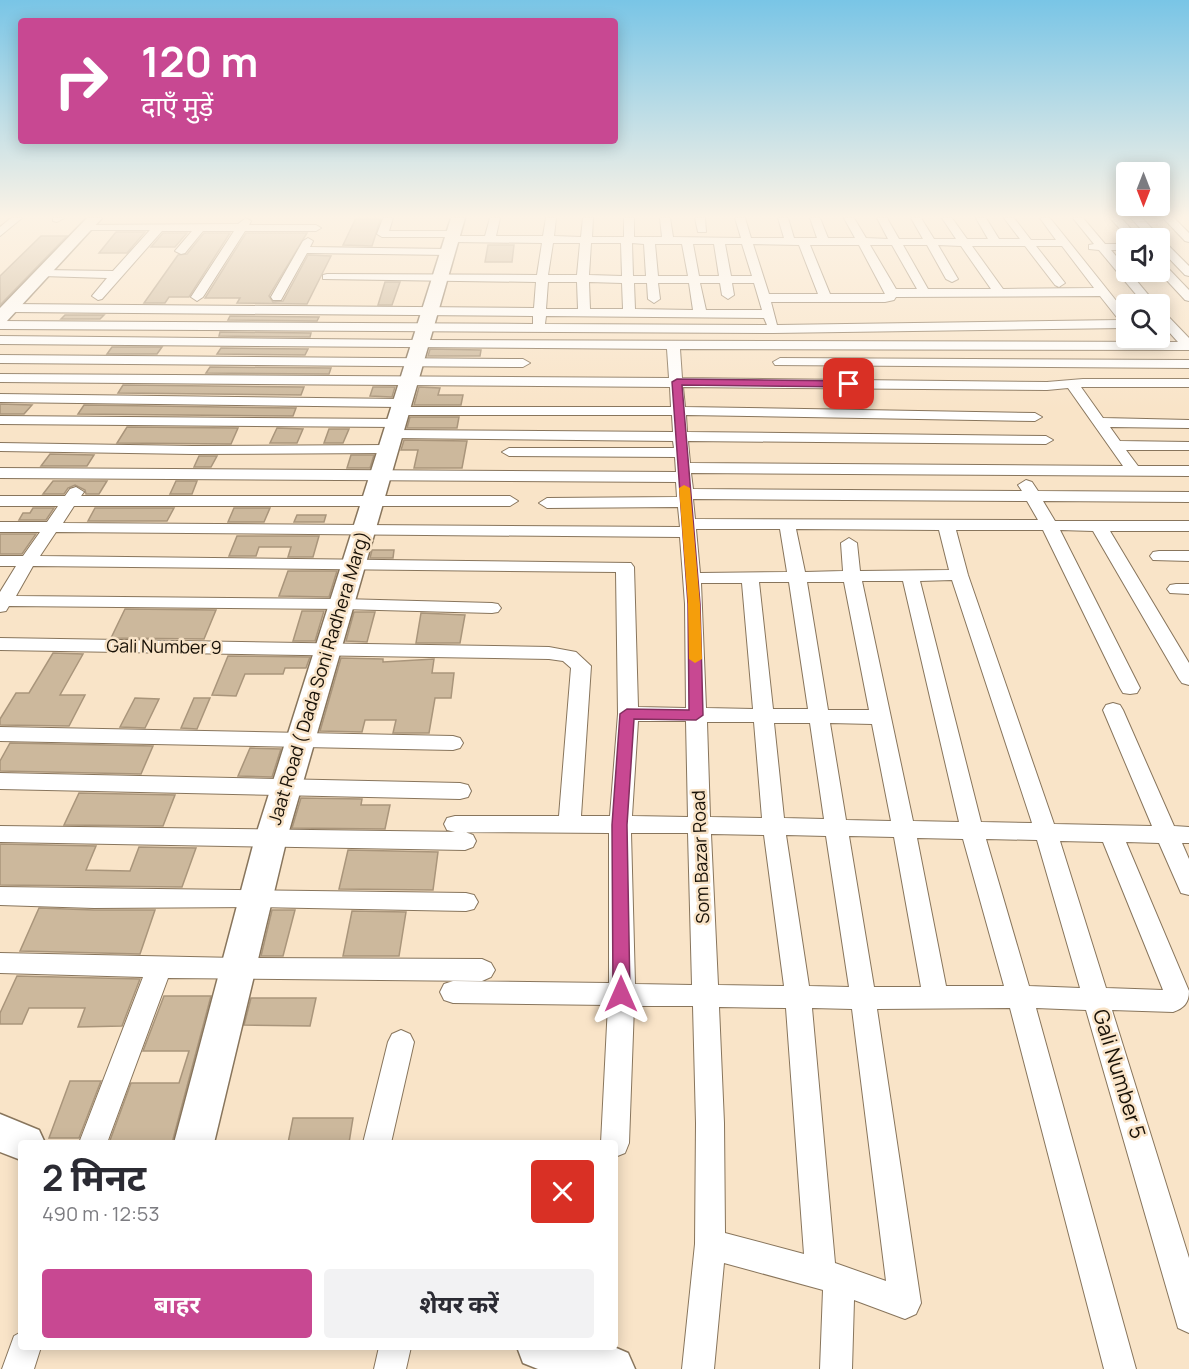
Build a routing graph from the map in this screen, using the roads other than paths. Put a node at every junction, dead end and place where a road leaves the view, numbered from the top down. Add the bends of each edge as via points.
1 (34, 282) edge
2 (110, 282) edge
3 (207, 282) edge
4 (285, 282) edge
5 (438, 282) edge
6 (542, 282) edge
7 (583, 282) edge
8 (626, 282) edge
9 (652, 282) edge
10 (694, 282) edge
11 (726, 282) edge
12 (759, 282) edge
13 (819, 282) edge
14 (884, 282) edge
15 (919, 282) edge
16 (992, 282) edge
17 (1096, 282) edge
18 (1131, 282) edge
19 (1175, 282) edge
20 (924, 292) junction
21 (999, 292) junction
22 (1104, 292) junction
23 (891, 293) junction
24 (1141, 294) edge
25 (728, 295) dead end
26 (98, 296) dead end
27 (197, 297) dead end
28 (277, 297) dead end
29 (1189, 297) edge
30 (764, 298) junction
31 (826, 298) junction
32 (654, 299) dead end
33 (1116, 309) edge
34 (541, 312) junction
35 (584, 312) junction
36 (5, 313) edge
37 (629, 313) junction
38 (700, 313) junction
39 (768, 314) junction
40 (1116, 323) edge
41 (1170, 323) edge
42 (0, 325) edge
43 (102, 325) junction
44 (1189, 325) edge
45 (538, 328) junction
46 (773, 329) junction
47 (1170, 329) edge
48 (0, 340) edge
49 (89, 341) junction
50 (534, 344) junction
51 (673, 345) junction
52 (778, 345) junction
53 (1189, 346) edge
54 (417, 351) junction
55 (0, 358) edge
56 (76, 358) junction
57 (780, 362) junction
58 (523, 363) dead end
59 (1189, 364) edge
60 (0, 378) edge
61 (60, 378) junction
62 (677, 382) junction
63 (1189, 383) edge
64 (1072, 384) junction
65 (0, 398) edge
66 (44, 398) junction
67 (786, 398) junction
68 (679, 411) junction
69 (1035, 417) dead end
70 (0, 420) edge
71 (27, 420) junction
72 (123, 421) junction
73 (1098, 422) junction
74 (396, 424) junction
75 (1189, 424) edge
76 (796, 436) junction
77 (1046, 440) dead end
78 (1115, 445) junction
79 (1189, 446) edge
80 (0, 447) edge
81 (105, 449) junction
82 (509, 452) dead end
83 (1018, 470) junction
84 (1134, 471) junction
85 (1189, 471) edge
86 (0, 473) edge
87 (88, 474) junction
88 (381, 475) junction
89 (684, 486) junction
90 (1032, 495) junction
91 (1189, 497) edge
92 (70, 500) junction
93 (0, 501) edge
94 (510, 501) dead end
95 (373, 502) junction
96 (547, 502) dead end
97 (946, 524) junction
98 (786, 525) junction
99 (1049, 525) junction
100 (1098, 525) junction
101 (1189, 526) edge
102 (0, 528) edge
103 (53, 529) junction
104 (364, 531) junction
105 (849, 543) dead end
106 (1158, 556) dead end
107 (1189, 556) edge
108 (0, 561) edge
109 (28, 561) junction
110 (353, 566) junction
111 (959, 574) junction
112 (910, 575) junction
113 (750, 577) junction
114 (797, 577) junction
115 (852, 577) junction
116 (692, 578) junction
117 (1, 603) edge
118 (342, 604) junction
119 (492, 608) dead end
120 (0, 644) edge
121 (328, 649) junction
122 (1189, 678) edge
123 (1130, 688) dead end
124 (1113, 710) dead end
125 (627, 714) junction
126 (696, 715) junction
127 (764, 715) junction
128 (819, 716) junction
129 (881, 717) junction
130 (0, 734) edge
131 (301, 741) junction
132 (453, 743) dead end
133 (0, 782) edge
134 (287, 788) junction
135 (460, 791) dead end
136 (569, 825) junction
137 (620, 825) junction
138 (700, 825) junction
139 (774, 827) junction
140 (836, 829) junction
141 (904, 830) junction
142 (972, 831) junction
143 (1046, 832) junction
144 (1111, 833) junction
145 (0, 834) edge
146 (1165, 834) junction
147 (1189, 835) edge
148 (271, 838) junction
149 (1189, 886) edge
150 (0, 896) edge
151 (256, 898) junction
152 (466, 902) dead end
153 (0, 963) edge
154 (159, 967) junction
155 (237, 969) junction
156 (482, 970) dead end
157 (453, 992) dead end
158 (621, 994) junction
159 (706, 996) junction
160 (935, 996) junction
161 (798, 997) junction
162 (1020, 997) junction
163 (863, 998) junction
164 (1096, 1000) junction
165 (401, 1042) dead end
166 (0, 1132) edge
167 (18, 1140) edge
168 (94, 1140) edge
169 (195, 1140) edge
170 (378, 1140) edge
171 (615, 1140) edge
172 (710, 1244) junction
173 (830, 1276) junction
174 (1189, 1317) edge
175 (24, 1350) edge
176 (394, 1350) edge
177 (549, 1350) edge
178 (18, 1369) edge
179 (390, 1369) edge
180 (612, 1369) edge
181 (698, 1369) edge
182 (836, 1369) edge
183 (1120, 1369) edge

1 - 36 street
2 - 26 street
3 - 27 street
4 - 28 street
5 - 54 street, Jaat Road ( Dada Soni Radhera Marg)
6 - 34 street
7 - 35 street
8 - 37 street
9 - 32 street
10 - 38 street
11 - 25 street
12 - 30 street
13 - 31 street
14 - 23 street
15 - 20 street
16 - 21 street
17 - 22 street
18 - 24 street
19 - 29 street
20 - 21 street
20 - 23 street
21 - 22 street
22 - 33 street
23 - 31 street via 885,298
30 - 31 street
30 - 39 street
34 - 35 street
34 - 45 street
34 - 54 street
35 - 37 street
36 - 54 street
37 - 38 street
38 - 39 street
39 - 46 street
40 - 46 street
41 - 44 street
42 - 43 street
43 - 49 street
43 - 54 street
45 - 46 street
45 - 50 street
45 - 54 street
46 - 52 street
47 - 53 street
48 - 49 street
49 - 54 street
49 - 56 street
50 - 51 street
50 - 54 street
51 - 52 street
51 - 62 street, Som Bazar Road
52 - 53 street
52 - 57 street
54 - 56 street
54 - 58 street
54 - 61 street
54 - 62 street
54 - 74 street, Jaat Road ( Dada Soni Radhera Marg)
55 - 56 street
56 - 61 street
57 - 59 street
57 - 67 street
60 - 61 street
61 - 66 street
62 - 67 street
62 - 68 street, Som Bazar Road
63 - 64 street
64 - 67 street
64 - 73 street
65 - 66 street
66 - 71 street
66 - 74 street
67 - 68 street
67 - 69 street
67 - 76 street
68 - 74 street
68 - 89 street, Som Bazar Road
70 - 71 street
71 - 72 street
72 - 74 street
72 - 81 street
73 - 75 street
73 - 78 street
74 - 81 street
74 - 88 street, Jaat Road ( Dada Soni Radhera Marg)
74 - 89 street
76 - 77 street
76 - 89 street
78 - 79 street
78 - 84 street
80 - 81 street
81 - 87 street
82 - 89 street
83 - 84 street
83 - 89 street
83 - 90 street
84 - 85 street
86 - 87 street
87 - 88 street
87 - 92 street
88 - 89 street
88 - 95 street, Jaat Road ( Dada Soni Radhera Marg)
89 - 90 street
89 - 96 street
89 - 98 street
89 - 104 street
89 - 116 street, Som Bazar Road
90 - 91 street
90 - 99 street
92 - 93 street
92 - 95 street
92 - 103 street
94 - 95 street
95 - 104 street, Jaat Road ( Dada Soni Radhera Marg)
97 - 98 street
97 - 99 street
97 - 111 street, Gali Number 5
98 - 114 street
99 - 100 street
99 - 123 street
100 - 101 street
100 - 122 street
102 - 103 street
103 - 104 street
103 - 109 street
104 - 110 street, Jaat Road ( Dada Soni Radhera Marg)
105 - 115 street
106 - 107 street
108 - 109 street
109 - 110 street
109 - 117 street
110 - 118 street, Jaat Road ( Dada Soni Radhera Marg)
110 - 125 street via 625,567
111 - 112 street
111 - 143 street, Gali Number 5
112 - 115 street
112 - 142 street
113 - 114 street
113 - 116 street
113 - 127 street
114 - 115 street
114 - 128 street
115 - 129 street
116 - 126 street, Som Bazar Road
117 - 118 street
118 - 119 street
118 - 121 street, Jaat Road ( Dada Soni Radhera Marg)
120 - 121 street, Gali Number 9
121 - 131 street, Jaat Road ( Dada Soni Radhera Marg)
121 - 136 street, Gali Number 9 via 549,653 576,660 581,666
124 - 146 street
125 - 126 street
125 - 137 street
126 - 127 street
126 - 138 street, Som Bazar Road
127 - 128 street
127 - 139 street
128 - 129 street
128 - 140 street
129 - 141 street
130 - 131 street
131 - 132 street
131 - 134 street, Jaat Road ( Dada Soni Radhera Marg)
133 - 134 street
134 - 135 street
134 - 148 street, Jaat Road ( Dada Soni Radhera Marg)
136 - 137 street
136 - 148 street
137 - 138 street
137 - 158 street
138 - 139 street
138 - 159 street, Som Bazar Road
139 - 140 street
139 - 161 street
140 - 141 street
140 - 163 street
141 - 142 street
141 - 160 street
142 - 143 street
142 - 162 street
143 - 144 street
143 - 164 street, Gali Number 5
144 - 146 street
144 - 164 street via 1176,998 1163,1003
145 - 148 street
146 - 147 street
146 - 149 street
148 - 151 street, Jaat Road ( Dada Soni Radhera Marg)
150 - 151 street
151 - 152 street
151 - 155 street, Jaat Road ( Dada Soni Radhera Marg)
153 - 154 street
154 - 155 street
154 - 168 street
155 - 156 street
155 - 169 street, Jaat Road ( Dada Soni Radhera Marg)
157 - 158 street
158 - 159 street
158 - 171 street
159 - 161 street
159 - 172 street, Som Bazar Road
160 - 162 street
160 - 163 street
161 - 163 street
161 - 173 street
162 - 164 street
162 - 183 street
163 - 173 street via 904,1303
164 - 174 street, Gali Number 5
165 - 170 street
166 - 167 street
172 - 173 street
172 - 181 street, Som Bazar Road
173 - 182 street
175 - 178 street
176 - 179 street
177 - 180 street

